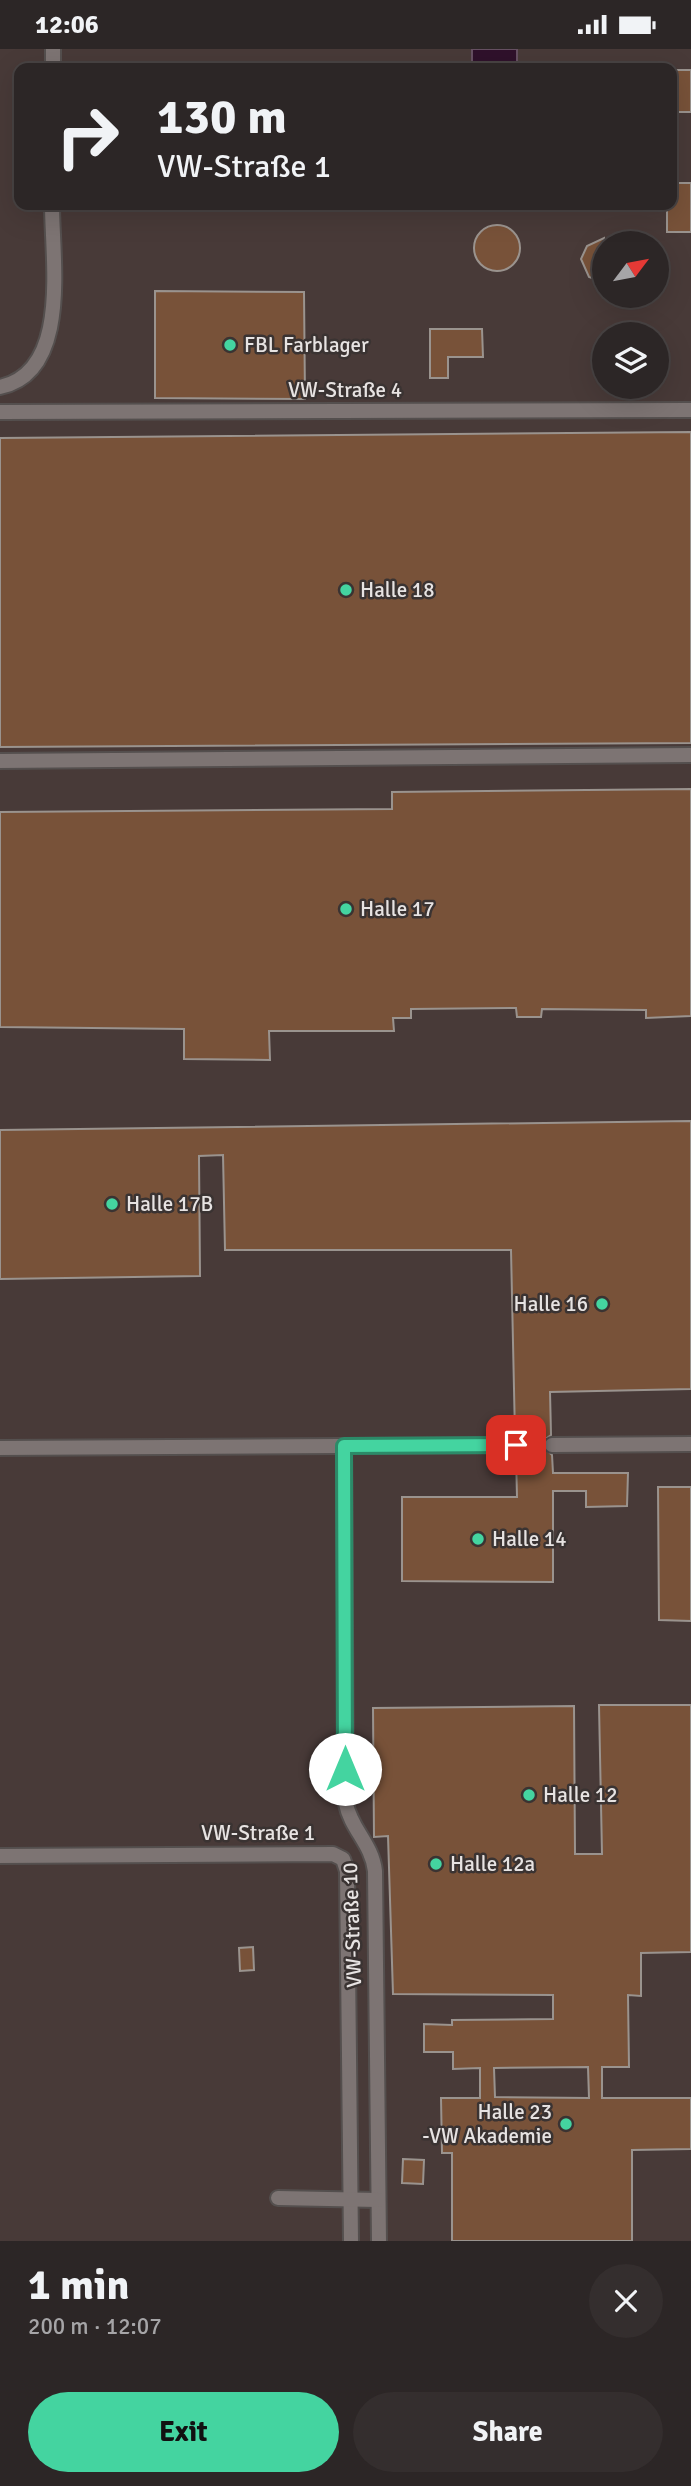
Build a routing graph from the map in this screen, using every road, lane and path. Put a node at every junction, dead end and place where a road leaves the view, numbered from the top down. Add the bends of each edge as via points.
1 (52, 210) edge
2 (0, 387) edge
3 (691, 410) edge
4 (0, 412) edge
5 (691, 755) edge
6 (0, 761) edge
7 (691, 1444) edge
8 (516, 1445) tunnel mouth
9 (552, 1445) tunnel mouth
10 (344, 1446) junction
11 (0, 1448) edge
12 (0, 1857) edge
13 (278, 2198) dead end
14 (350, 2199) junction
15 (378, 2200) junction
16 (351, 2241) edge
17 (379, 2241) edge

1 - 2 street via 52,316 47,345 39,363 25,377
3 - 4 street, VW-Straße 4
5 - 6 street
7 - 9 street
8 - 10 street
10 - 11 street
10 - 15 street, VW-Straße 10 via 345,1793 348,1815 370,1849 374,1871
12 - 14 street, VW-Straße 1 via 333,1854 343,1859 347,1871
13 - 14 street
14 - 15 street
14 - 16 street, VW-Straße 1
15 - 17 street, VW-Straße 10

